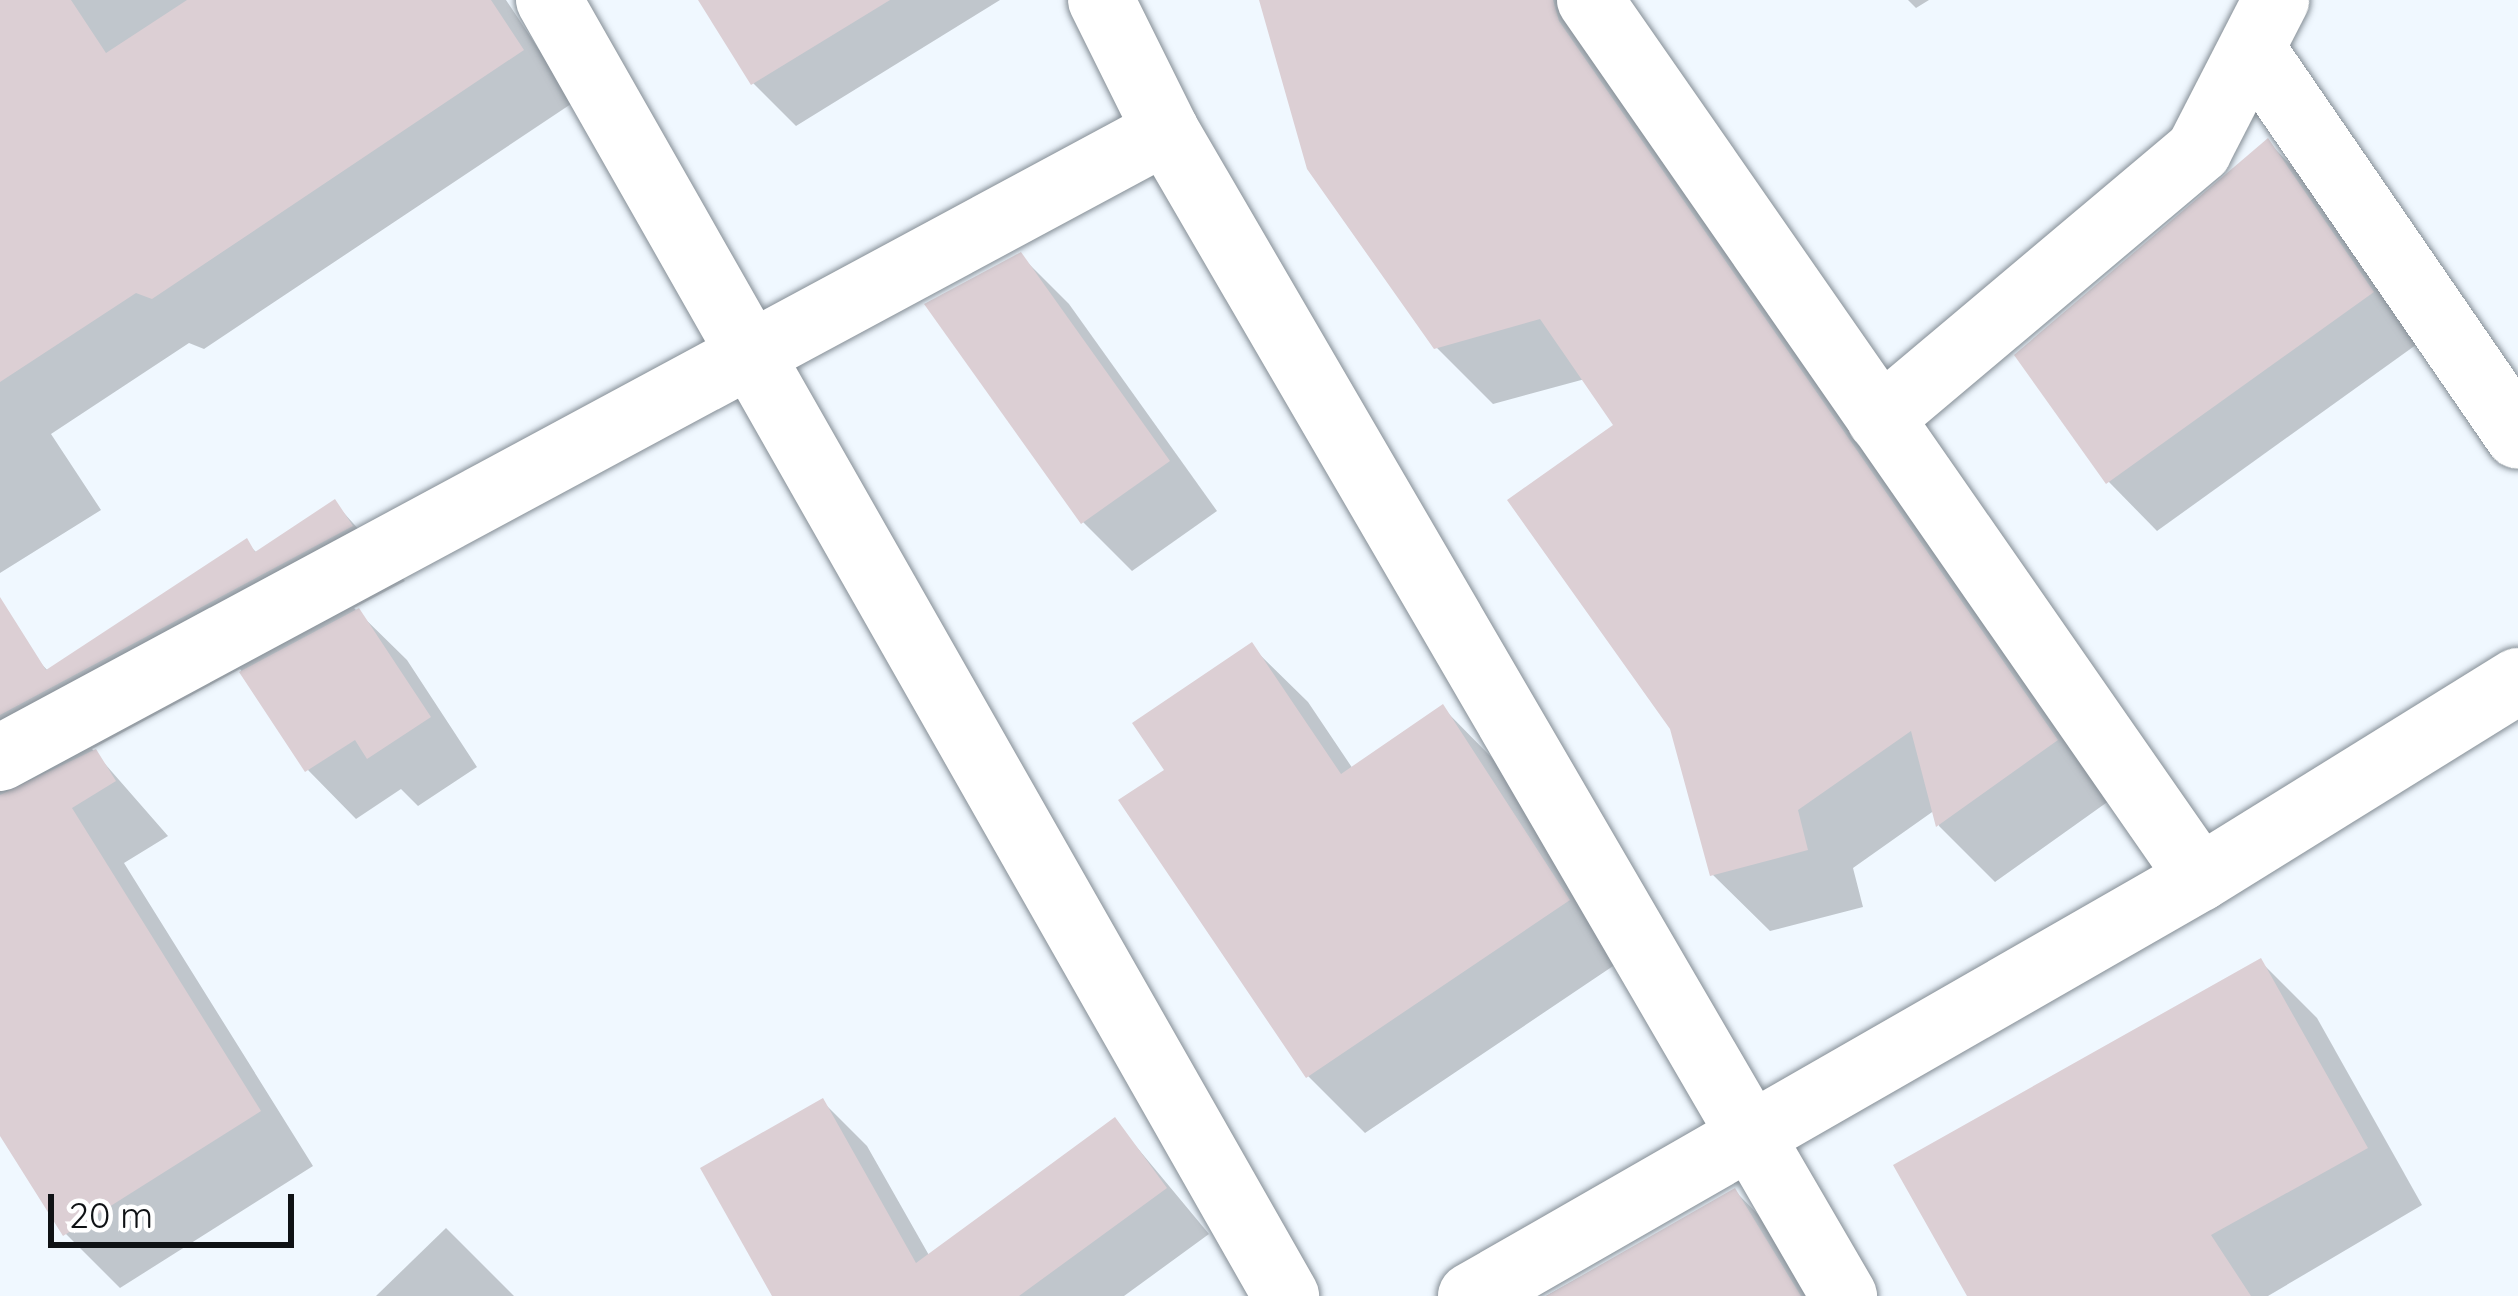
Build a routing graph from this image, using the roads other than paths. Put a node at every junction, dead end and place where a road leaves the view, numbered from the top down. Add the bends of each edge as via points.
1 (549, 0) edge
2 (1101, 0) edge
3 (1589, 0) edge
4 (2265, 25) edge
5 (1166, 131) junction
6 (753, 358) junction
7 (1880, 419) junction
8 (2518, 436) edge
9 (2518, 681) edge
10 (0, 758) edge
11 (2200, 878) junction
12 (1756, 1137) junction
13 (1286, 1296) edge
14 (1471, 1296) edge
15 (1844, 1296) edge

1 - 6 street
2 - 5 street
3 - 7 street
4 - 7 street via 2200,150
4 - 8 street
5 - 6 street
5 - 12 street
6 - 10 street
6 - 13 street
7 - 11 street
9 - 11 street
11 - 12 street
12 - 14 street
12 - 15 street

